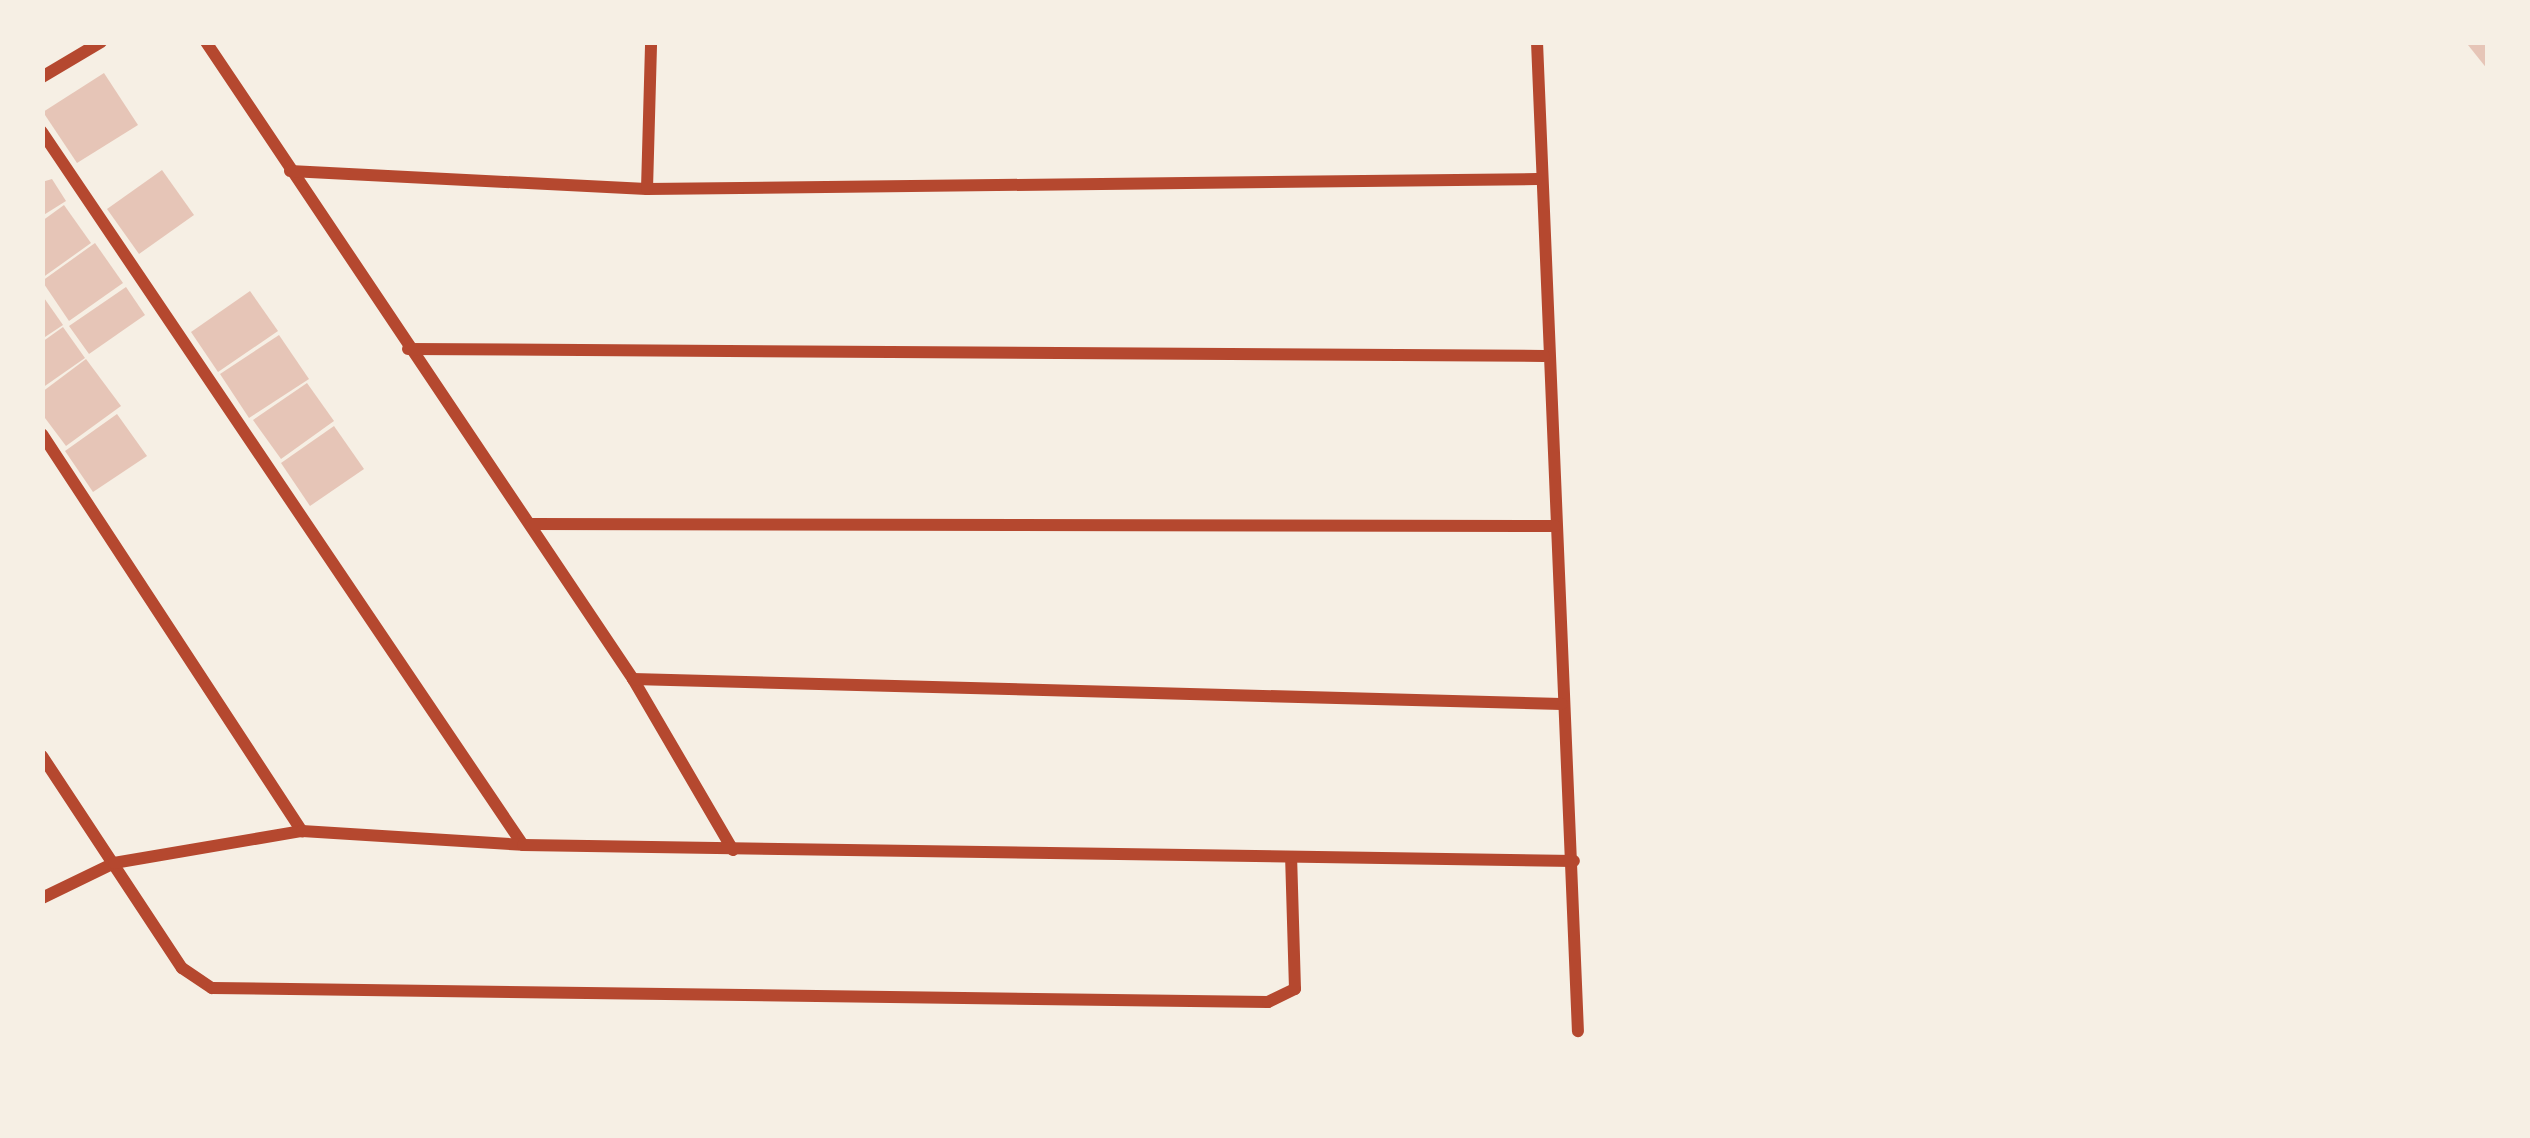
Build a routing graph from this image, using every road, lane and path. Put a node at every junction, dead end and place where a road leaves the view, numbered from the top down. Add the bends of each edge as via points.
1 (101, 42) edge
2 (206, 42) edge
3 (651, 42) edge
4 (1537, 42) edge
5 (42, 77) edge
6 (42, 132) edge
7 (290, 171) junction
8 (1538, 179) junction
9 (647, 189) junction
10 (408, 349) junction
11 (1544, 356) junction
12 (42, 434) edge
13 (531, 524) junction
14 (1555, 526) junction
15 (633, 679) junction
16 (1562, 704) junction
17 (42, 756) edge
18 (302, 831) junction
19 (523, 845) junction
20 (733, 850) junction
21 (1291, 857) junction
22 (1574, 861) junction
23 (113, 863) junction
24 (42, 898) edge
25 (1578, 1031) dead end

1 - 5 street
2 - 7 street
3 - 9 street
4 - 8 street
6 - 19 street
7 - 9 street
7 - 10 street
8 - 9 street
8 - 11 street
10 - 11 street
10 - 13 street
11 - 14 street
12 - 18 street
13 - 14 street
13 - 15 street
14 - 16 street
15 - 16 street
15 - 20 street
16 - 22 street
17 - 23 street
18 - 19 street
18 - 23 street
19 - 20 street
20 - 21 street
21 - 22 street
21 - 23 street via 1295,988 1251,1003 212,988 193,982
22 - 25 street
23 - 24 street

